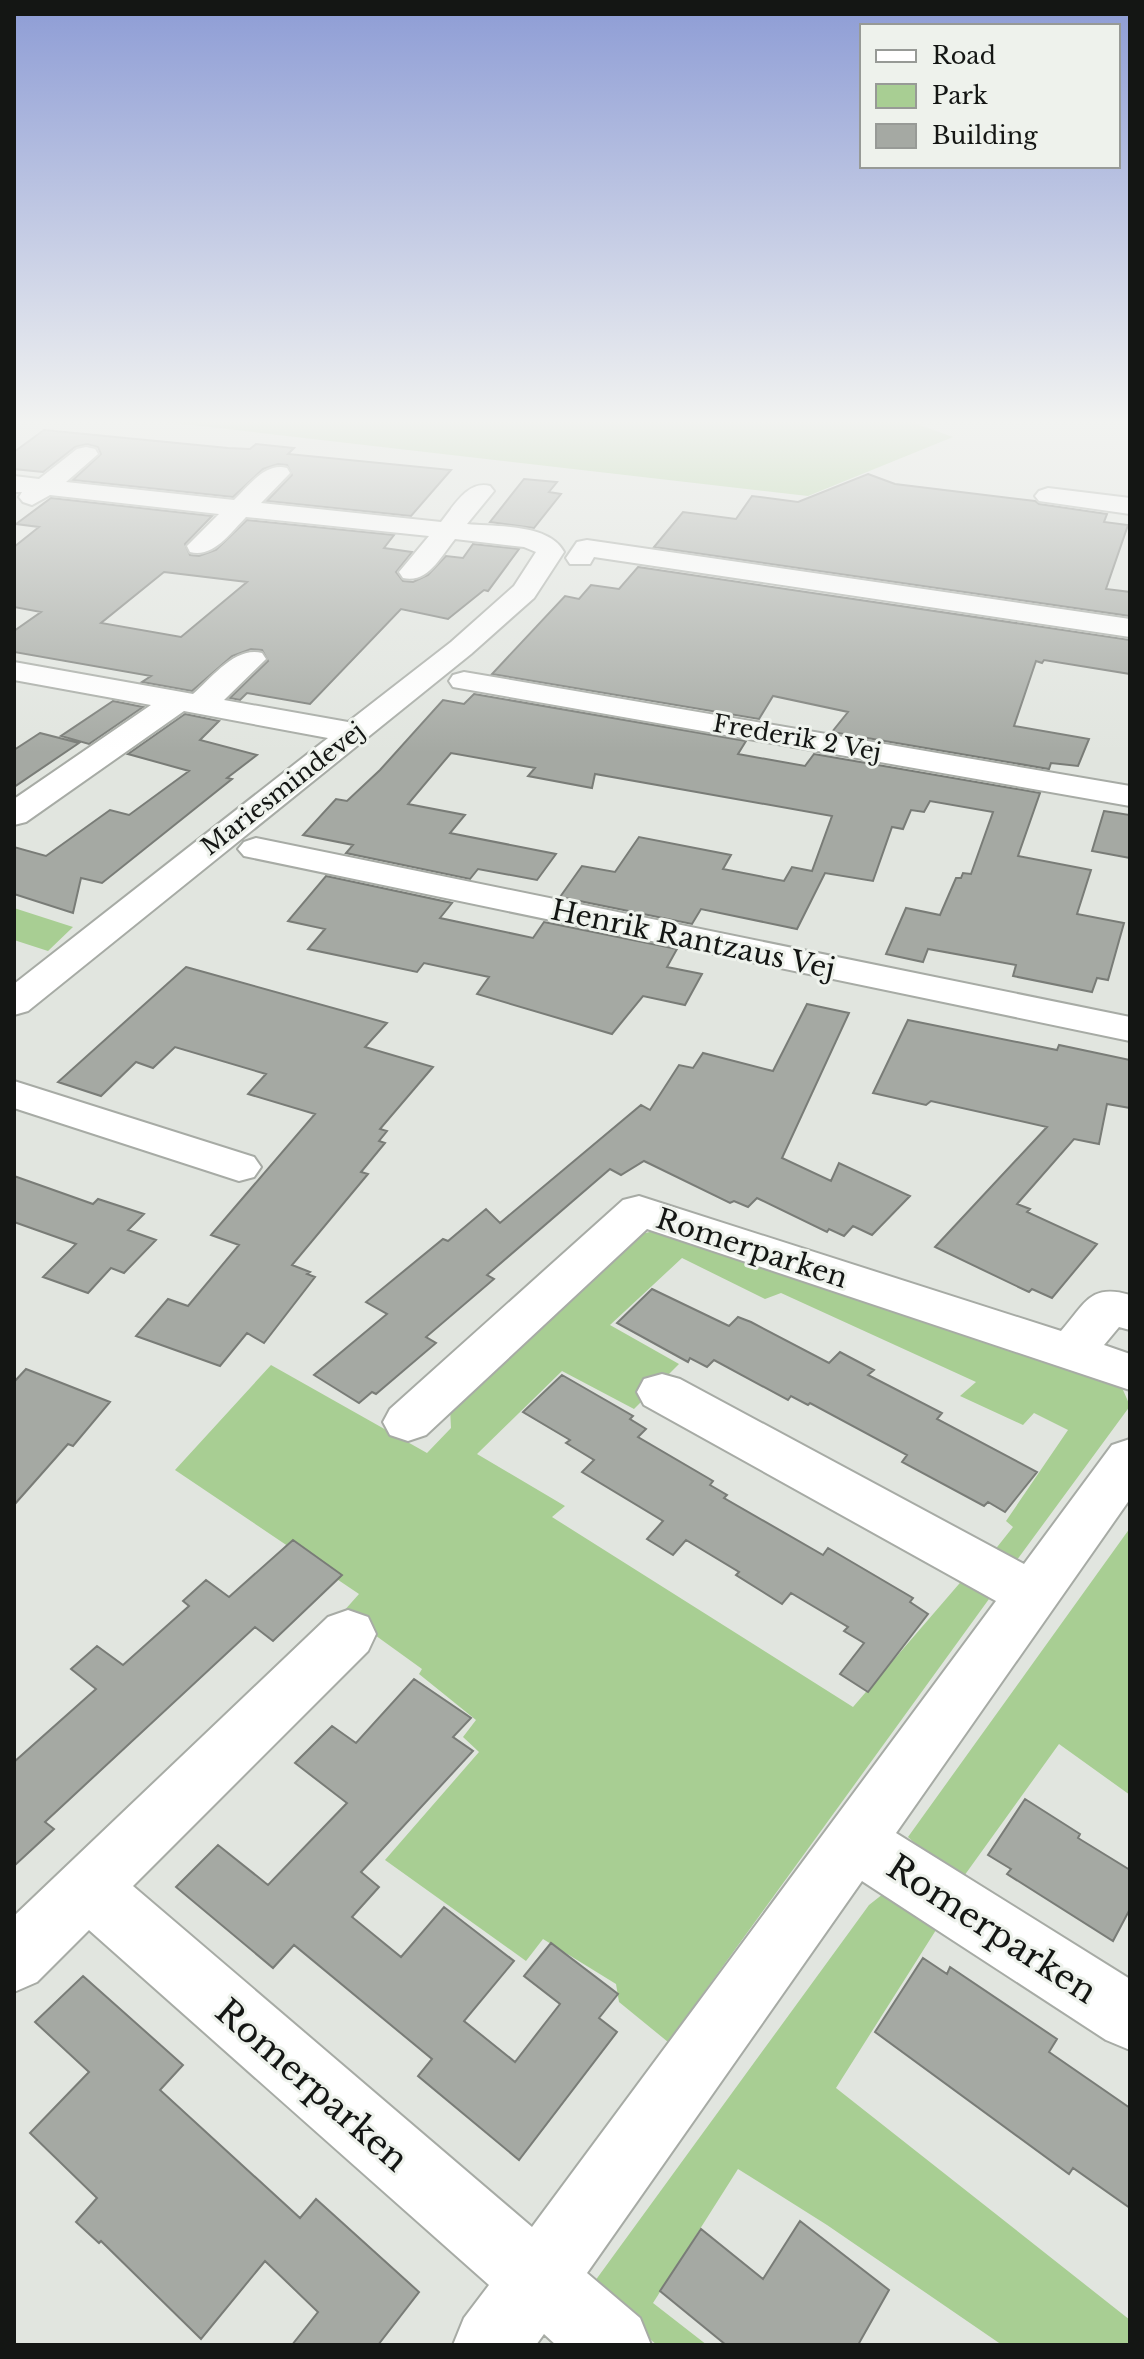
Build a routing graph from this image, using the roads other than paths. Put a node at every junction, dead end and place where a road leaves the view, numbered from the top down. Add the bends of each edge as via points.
1 (215, 532) edge
2 (447, 532) edge
3 (457, 532) edge
4 (200, 546) dead end
5 (580, 558) dead end
6 (413, 572) dead end
7 (1130, 628) edge
8 (251, 659) dead end
9 (14, 671) edge
10 (464, 681) dead end
11 (189, 703) junction
12 (354, 733) junction
13 (1130, 796) edge
14 (14, 815) edge
15 (256, 849) dead end
16 (14, 1003) edge
17 (1130, 1029) edge
18 (14, 1094) edge
19 (239, 1167) dead end
20 (1130, 1313) edge
21 (1071, 1352) junction
22 (1130, 1372) edge
23 (662, 1392) dead end
24 (408, 1422) dead end
25 (1130, 1459) edge
26 (1033, 1595) junction
27 (348, 1634) dead end
28 (854, 1841) junction
29 (88, 1888) junction
30 (14, 1960) edge
31 (1130, 2017) edge
32 (537, 2281) junction
33 (491, 2345) edge
34 (613, 2345) edge

1 - 4 street
2 - 6 street
3 - 12 street, Mariesmindevej via 540,542 550,552 524,592 500,615
5 - 7 street via 587,548
8 - 11 street
9 - 11 street
10 - 13 street, Frederik 2 Vej
11 - 12 street
11 - 14 street
12 - 16 street, Mariesmindevej
15 - 17 street, Henrik Rantzaus Vej
18 - 19 street
20 - 21 street via 1110,1306
21 - 22 street, Romerparken
21 - 24 street, Romerparken via 639,1211
23 - 26 street
25 - 26 street, Romerparken
26 - 28 street, Romerparken
27 - 29 street
28 - 31 street, Romerparken
28 - 32 street, Romerparken
29 - 30 street
29 - 32 street, Romerparken
32 - 33 street, Romerparken
32 - 34 street, Romerparken

